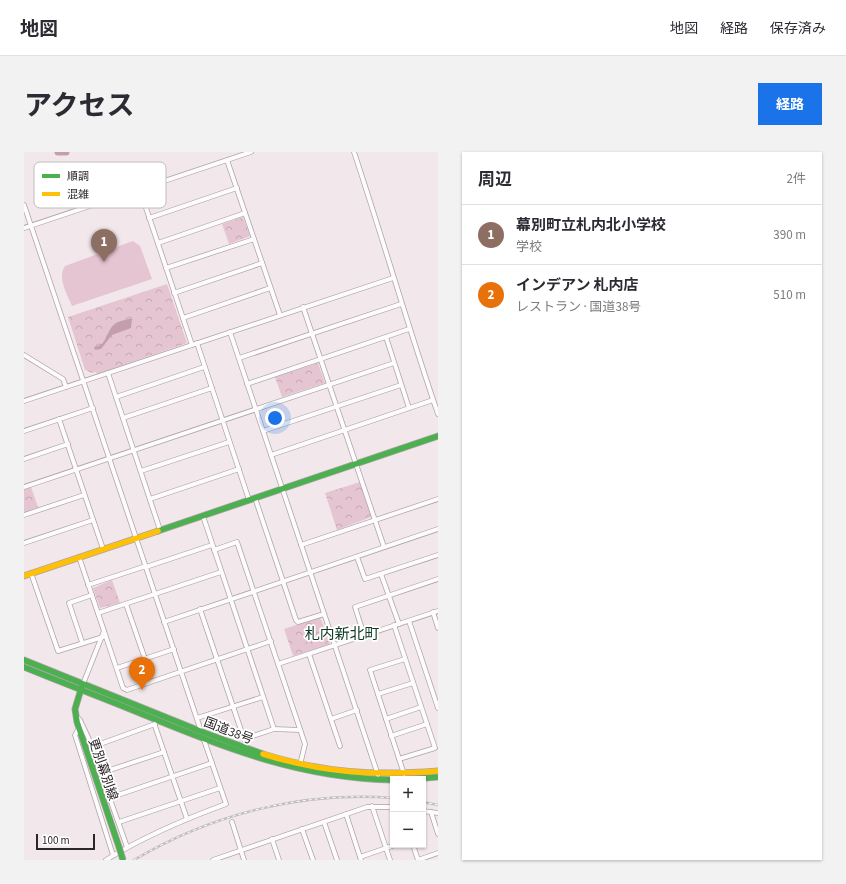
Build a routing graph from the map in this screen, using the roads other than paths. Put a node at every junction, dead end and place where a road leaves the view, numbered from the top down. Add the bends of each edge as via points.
1 (251, 152) edge
2 (354, 152) edge
3 (227, 160) junction
4 (166, 181) edge
5 (236, 188) junction
6 (24, 205) edge
7 (86, 208) edge
8 (146, 208) edge
9 (245, 213) junction
10 (149, 218) junction
11 (31, 226) junction
12 (24, 228) edge
13 (254, 239) junction
14 (158, 243) junction
15 (262, 263) junction
16 (166, 268) junction
17 (392, 278) junction
18 (270, 288) junction
19 (174, 293) junction
20 (401, 304) junction
21 (303, 307) junction
22 (280, 315) junction
23 (183, 318) junction
24 (409, 329) junction
25 (230, 332) junction
26 (312, 334) junction
27 (386, 337) junction
28 (194, 344) junction
29 (24, 355) edge
30 (239, 358) junction
31 (321, 359) junction
32 (394, 363) junction
33 (204, 367) junction
34 (108, 373) junction
35 (84, 381) junction
36 (247, 384) junction
37 (329, 384) junction
38 (402, 385) junction
39 (66, 387) junction
40 (212, 388) junction
41 (116, 397) junction
42 (433, 400) junction
43 (24, 401) edge
44 (336, 407) junction
45 (93, 408) junction
46 (409, 408) junction
47 (256, 409) junction
48 (438, 414) edge
49 (123, 418) junction
50 (59, 419) junction
51 (222, 420) junction
52 (344, 430) junction
53 (24, 431) edge
54 (263, 432) junction
55 (438, 436) edge
56 (230, 442) junction
57 (68, 444) junction
58 (134, 450) junction
59 (271, 455) junction
60 (109, 458) junction
61 (24, 459) edge
62 (356, 464) junction
63 (76, 469) junction
64 (239, 469) junction
65 (141, 471) junction
66 (24, 487) edge
67 (282, 489) junction
68 (84, 495) junction
69 (150, 498) junction
70 (252, 499) junction
71 (438, 499) edge
72 (24, 515) edge
73 (203, 516) junction
74 (93, 520) junction
75 (375, 520) junction
76 (160, 530) junction
77 (438, 530) edge
78 (137, 538) junction
79 (24, 543) edge
80 (301, 545) junction
81 (213, 548) junction
82 (384, 548) junction
83 (103, 549) junction
84 (438, 555) edge
85 (79, 557) junction
86 (357, 557) junction
87 (146, 566) junction
88 (221, 572) junction
89 (310, 572) junction
90 (31, 573) junction
91 (381, 574) junction
92 (24, 576) edge
93 (438, 579) edge
94 (283, 582) junction
95 (88, 585) junction
96 (254, 591) junction
97 (155, 594) junction
98 (92, 595) junction
99 (389, 596) junction
100 (230, 599) junction
101 (126, 604) junction
102 (200, 610) junction
103 (438, 611) edge
104 (433, 612) junction
105 (98, 613) junction
106 (324, 614) junction
107 (409, 620) junction
108 (164, 622) junction
109 (397, 625) junction
110 (438, 628) edge
111 (104, 631) junction
112 (364, 635) junction
113 (103, 637) junction
114 (82, 642) junction
115 (271, 642) junction
116 (335, 645) junction
117 (174, 649) junction
118 (248, 649) junction
119 (309, 654) junction
120 (145, 659) junction
121 (217, 659) junction
122 (406, 659) junction
123 (24, 660) edge
124 (278, 664) junction
125 (24, 667) edge
126 (117, 668) junction
127 (181, 672) junction
128 (413, 683) junction
129 (82, 687) junction
130 (378, 694) junction
131 (263, 697) junction
132 (232, 707) junction
133 (421, 707) junction
134 (438, 708) edge
135 (357, 710) junction
136 (76, 716) junction
137 (197, 718) junction
138 (331, 719) junction
139 (386, 719) junction
140 (156, 720) junction
141 (427, 724) junction
142 (79, 728) junction
143 (274, 729) junction
144 (300, 730) junction
145 (201, 732) junction
146 (391, 736) junction
147 (204, 740) junction
148 (340, 746) dead end
149 (92, 747) junction
150 (164, 752) junction
151 (399, 759) junction
152 (212, 763) junction
153 (299, 768) junction
154 (438, 771) edge
155 (101, 773) junction
156 (404, 774) junction
157 (172, 776) junction
158 (378, 777) junction
159 (438, 777) edge
160 (426, 778) edge
161 (390, 779) edge
162 (220, 788) junction
163 (109, 798) junction
164 (181, 801) junction
165 (372, 806) junction
166 (390, 807) edge
167 (426, 811) edge
168 (431, 812) junction
169 (438, 813) edge
170 (346, 814) junction
171 (187, 819) junction
172 (119, 822) junction
173 (232, 822) dead end
174 (324, 822) junction
175 (302, 829) junction
176 (438, 834) edge
177 (272, 840) junction
178 (127, 847) junction
179 (390, 847) edge
180 (386, 848) junction
181 (414, 848) edge
182 (241, 850) junction
183 (438, 853) edge
184 (114, 855) junction
185 (361, 858) edge
186 (106, 860) edge
187 (123, 860) edge
188 (213, 860) edge
189 (244, 860) edge
190 (279, 860) edge
191 (313, 860) edge
192 (337, 860) edge
193 (390, 860) edge
194 (418, 860) edge

1 - 3 street
2 - 17 street via 388,254
3 - 4 street
3 - 5 street
5 - 9 street
5 - 10 street
6 - 11 street
7 - 11 street
8 - 10 street
9 - 13 street
9 - 14 street
10 - 14 street
11 - 12 street
11 - 35 street
13 - 15 street
13 - 16 street
14 - 16 street
15 - 18 street
15 - 19 street
16 - 19 street
17 - 20 street
17 - 21 street
18 - 22 street
18 - 23 street
19 - 23 street
20 - 24 street
20 - 26 street
21 - 22 street
21 - 26 street
22 - 25 street
23 - 28 street
24 - 27 street
24 - 42 street
25 - 28 street
25 - 30 street
26 - 30 street
26 - 31 street
27 - 31 street
27 - 32 street
28 - 33 street
28 - 34 street
29 - 39 street via 63,379
30 - 36 street
31 - 36 street
31 - 37 street
32 - 37 street
32 - 38 street
33 - 40 street
33 - 41 street
34 - 35 street
34 - 41 street
35 - 39 street
35 - 45 street
36 - 47 street
37 - 44 street
37 - 47 street
38 - 44 street
38 - 46 street
39 - 43 street
40 - 49 street
40 - 51 street
41 - 49 street
42 - 46 street
42 - 48 street
44 - 52 street
44 - 54 street
45 - 50 street
45 - 60 street
46 - 52 street
47 - 51 street
47 - 54 street
49 - 58 street
50 - 53 street
50 - 57 street
51 - 56 street
51 - 58 street
52 - 59 street
52 - 62 street
54 - 59 street
55 - 62 main road
56 - 64 street
56 - 65 street
57 - 61 street
57 - 63 street
58 - 60 street
58 - 65 street
59 - 67 street
60 - 63 street
60 - 78 street
62 - 67 main road
62 - 75 street
63 - 66 street
63 - 68 street
64 - 69 street
64 - 70 street
65 - 69 street
67 - 70 main road
67 - 80 street
68 - 72 street
68 - 74 street
69 - 76 street
70 - 73 main road
70 - 94 street
71 - 75 street
73 - 76 main road
73 - 81 street
74 - 79 street
74 - 83 street
75 - 80 street
75 - 82 street
76 - 78 main road
77 - 82 street
78 - 83 main road
78 - 87 street
80 - 89 street
81 - 87 street
81 - 88 street
81 - 96 street via 237,542
82 - 86 street
83 - 85 main road
84 - 91 street
85 - 90 main road
85 - 95 street
86 - 89 street
86 - 91 street via 365,579
87 - 95 street
87 - 97 street
88 - 97 street
88 - 100 street
89 - 94 street
89 - 106 street
90 - 92 main road
90 - 114 street via 58,651
91 - 99 street
93 - 99 street
94 - 96 street
94 - 106 street via 298,622
95 - 98 street
96 - 100 street
96 - 115 street
97 - 101 street
97 - 108 street
98 - 105 street
98 - 114 street via 69,603
99 - 109 street
99 - 112 street via 355,608
100 - 102 street
100 - 118 street
101 - 105 street
101 - 120 street
102 - 108 street
102 - 121 street
103 - 104 street
104 - 107 street
104 - 110 street
105 - 111 street
106 - 116 street
107 - 109 street
107 - 134 street
108 - 117 street
109 - 112 street
109 - 122 street
111 - 113 street
111 - 126 street
112 - 116 street
113 - 114 street
113 - 129 street
115 - 118 street
115 - 124 street
116 - 119 street
116 - 135 street
117 - 120 street
117 - 127 street
118 - 121 street
118 - 131 street
119 - 124 street
119 - 138 street
120 - 126 street
121 - 127 street
121 - 132 street
122 - 128 street
122 - 130 street via 370,670
123 - 129 main road, 国道38号
124 - 144 street
125 - 129 main road, 国道38号
126 - 127 street via 127,690
127 - 137 street
128 - 130 street
128 - 133 street
129 - 136 main road, 更別幕別線
129 - 140 main road, 国道38号
130 - 139 street
131 - 132 street
131 - 143 street
132 - 137 street
132 - 143 street via 244,739
133 - 139 street
133 - 141 street
135 - 138 street
135 - 158 street
136 - 142 main road, 更別幕別線
136 - 149 street
137 - 145 street
138 - 148 street
139 - 146 street
140 - 145 main road, 国道38号
140 - 147 main road, 国道38号
140 - 149 street
140 - 150 street
141 - 146 street
141 - 151 street via 435,748
142 - 184 street via 75,735
142 - 187 main road, 更別幕別線, bridge
143 - 144 street
144 - 153 street via 305,744
145 - 147 street
145 - 153 main road, 国道38号
146 - 151 street
147 - 152 street
147 - 153 main road, 国道38号 via 261,760
149 - 155 street
150 - 155 street
150 - 157 street
151 - 156 street
152 - 157 street
152 - 162 street
153 - 158 main road, 国道38号
154 - 156 main road, 国道38号
155 - 163 street
156 - 158 main road, 国道38号
157 - 163 street
157 - 164 street
158 - 161 main road, 国道38号
159 - 160 main road
162 - 164 street
162 - 171 street via 226,804
163 - 172 street
164 - 171 street
164 - 172 street
165 - 166 street
165 - 170 street
165 - 180 street
167 - 168 street
168 - 169 street
168 - 176 street
170 - 174 street
170 - 185 street
171 - 178 street
172 - 178 street
173 - 182 street
174 - 175 street
174 - 192 street
175 - 177 street
175 - 191 street
177 - 182 street
177 - 190 street
178 - 184 street
179 - 180 street
180 - 185 street
180 - 193 street
181 - 194 street
182 - 188 street
182 - 189 street
183 - 194 street
184 - 186 street

